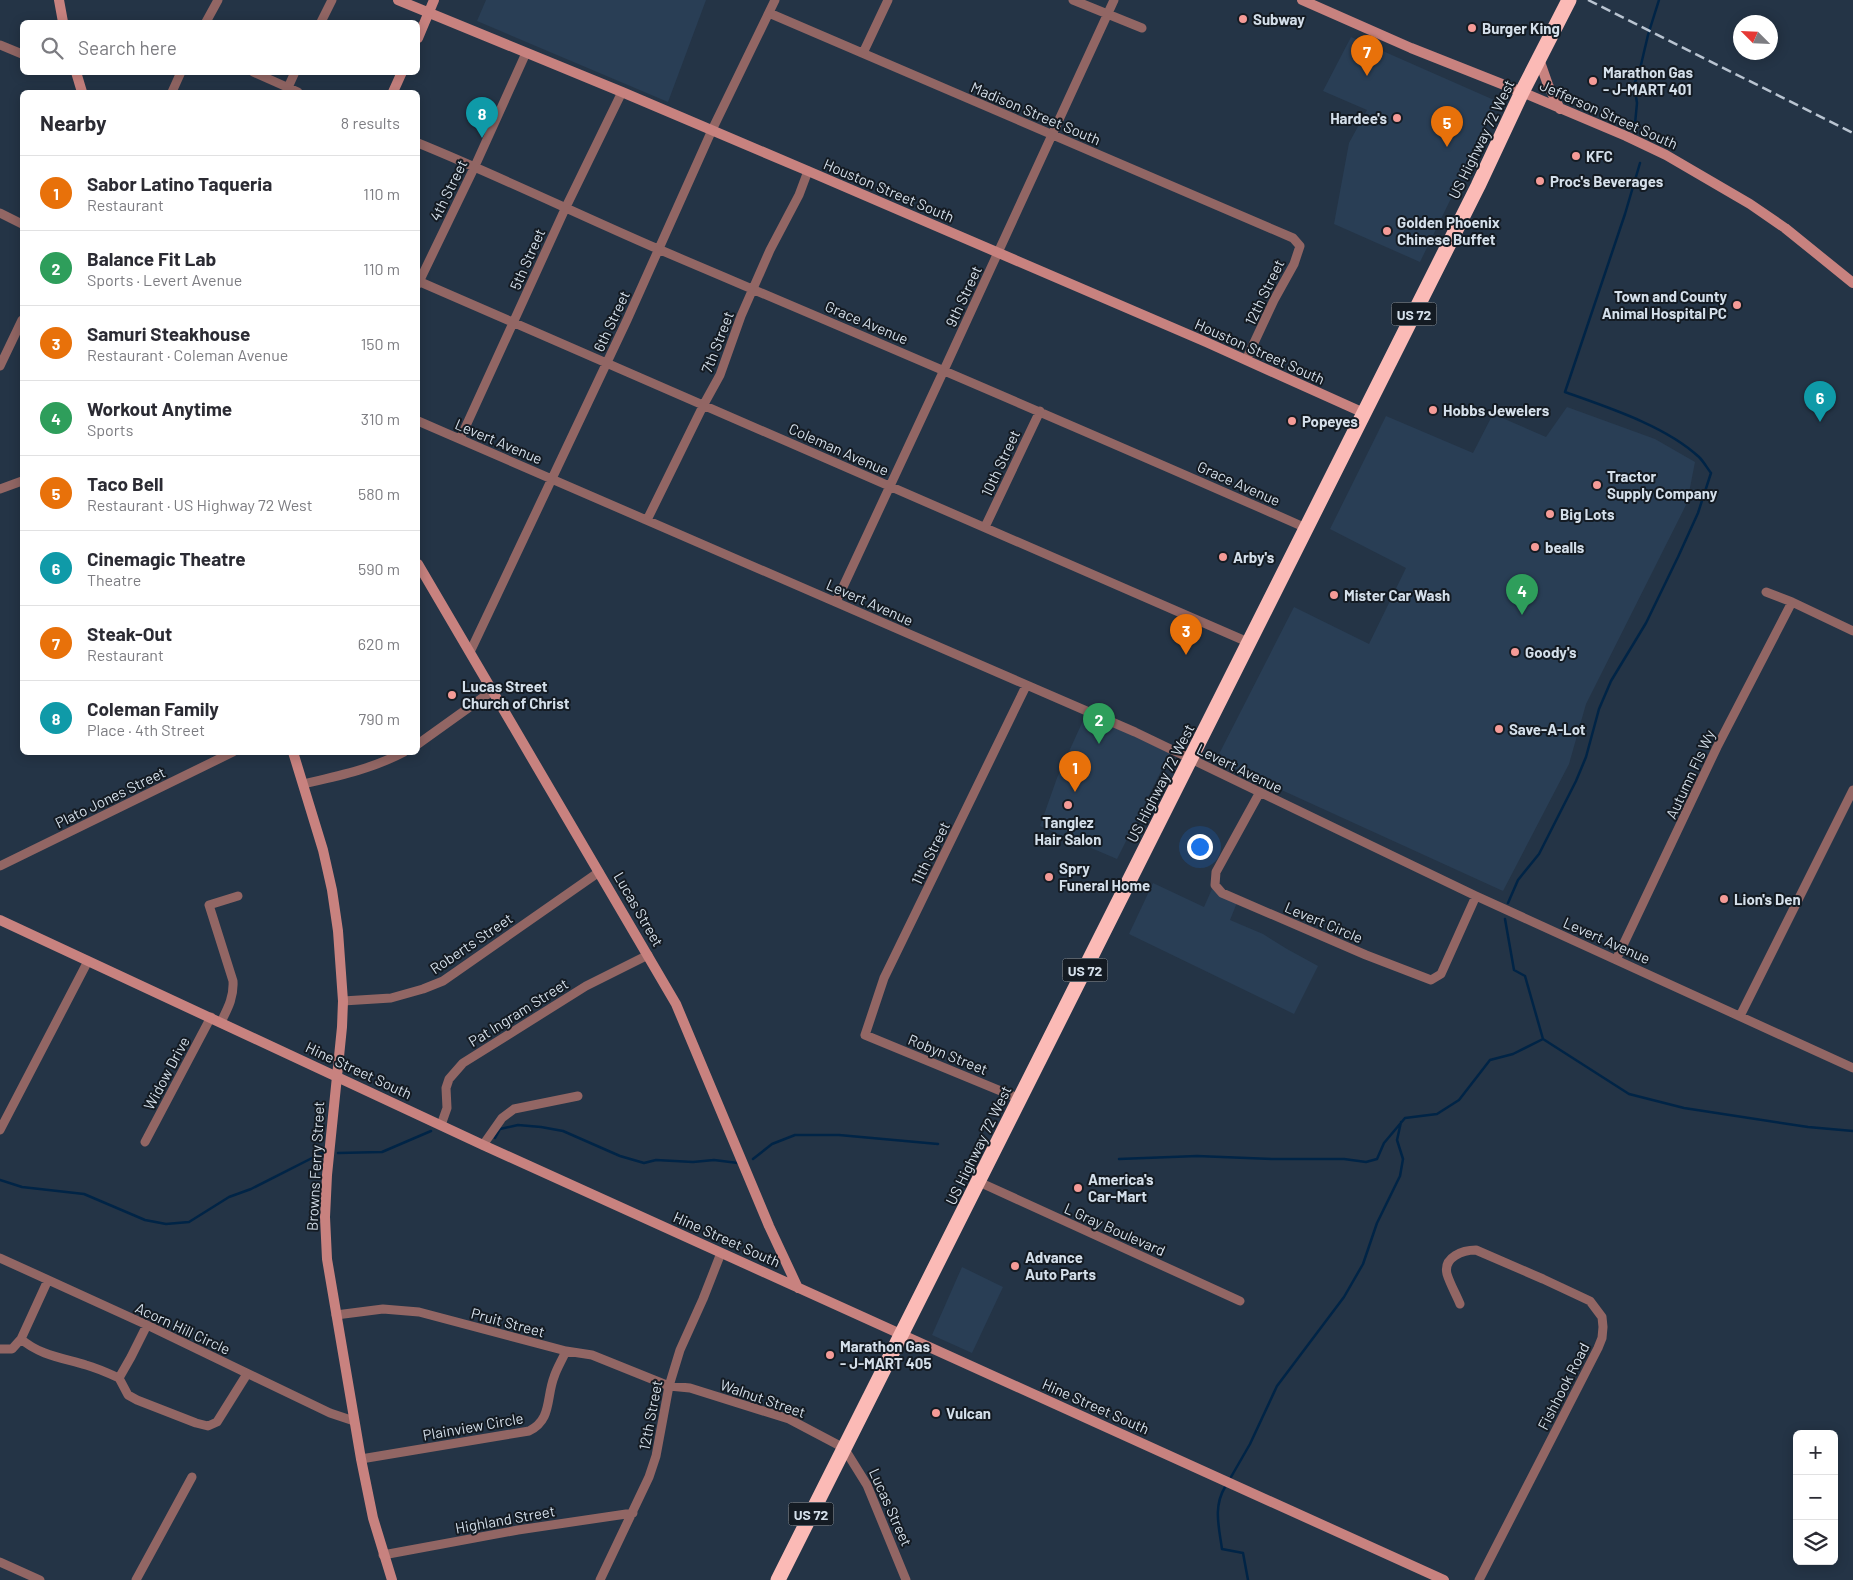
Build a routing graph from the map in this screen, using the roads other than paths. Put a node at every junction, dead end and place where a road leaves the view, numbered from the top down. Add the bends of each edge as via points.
1 (59, 0) edge
2 (218, 0) edge
3 (332, 0) edge
4 (398, 0) edge
5 (434, 0) edge
6 (775, 0) edge
7 (888, 0) edge
8 (1073, 0) edge
9 (1114, 0) edge
10 (1302, 0) edge
11 (1569, 0) edge
12 (429, 13) junction
13 (769, 13) junction
14 (1107, 15) junction
15 (63, 20) edge
16 (207, 20) edge
17 (322, 20) edge
18 (1142, 28) dead end
19 (420, 33) edge
20 (0, 45) edge
21 (20, 53) edge
22 (526, 53) junction
23 (863, 53) junction
24 (1539, 59) junction
25 (77, 75) edge
26 (180, 75) edge
27 (258, 75) edge
28 (294, 75) edge
29 (401, 75) edge
30 (81, 90) edge
31 (173, 90) edge
32 (286, 90) edge
33 (394, 90) edge
34 (622, 92) junction
35 (1522, 92) junction
36 (1560, 109) junction
37 (712, 130) junction
38 (1053, 135) junction
39 (420, 144) edge
40 (475, 166) junction
41 (808, 171) junction
42 (565, 209) junction
43 (0, 213) edge
44 (20, 223) edge
45 (1293, 238) joint
46 (659, 249) junction
47 (998, 254) junction
48 (420, 278) edge
49 (420, 283) edge
50 (1853, 283) edge
51 (753, 288) junction
52 (513, 322) junction
53 (20, 324) edge
54 (1246, 360) junction
55 (606, 363) junction
56 (0, 366) edge
57 (944, 370) junction
58 (704, 404) junction
59 (1040, 411) junction
60 (1364, 413) junction
61 (420, 423) edge
62 (460, 439) junction
63 (552, 478) junction
64 (20, 482) edge
65 (890, 486) junction
66 (0, 489) edge
67 (647, 520) junction
68 (985, 527) junction
69 (1306, 528) junction
70 (420, 567) edge
71 (1766, 592) dead end
72 (836, 602) junction
73 (1792, 602) junction
74 (1853, 631) edge
75 (1250, 643) junction
76 (470, 652) junction
77 (1026, 686) junction
78 (492, 690) junction
79 (420, 743) edge
80 (227, 755) edge
81 (294, 755) edge
82 (398, 755) edge
83 (1191, 759) junction
84 (303, 784) junction
85 (1853, 790) edge
86 (1260, 792) junction
87 (0, 866) edge
88 (599, 872) junction
89 (238, 896) dead end
90 (1476, 896) junction
91 (0, 920) edge
92 (648, 955) junction
93 (1616, 960) junction
94 (88, 961) junction
95 (343, 1001) junction
96 (1740, 1016) junction
97 (211, 1017) junction
98 (221, 1022) junction
99 (865, 1035) joint
100 (1853, 1068) edge
101 (336, 1076) junction
102 (578, 1096) dead end
103 (1020, 1099) junction
104 (442, 1125) junction
105 (0, 1130) edge
106 (145, 1142) dead end
107 (483, 1145) junction
108 (979, 1182) junction
109 (720, 1253) junction
110 (0, 1258) edge
111 (48, 1280) junction
112 (798, 1288) junction
113 (1240, 1300) dead end
114 (1460, 1304) dead end
115 (336, 1315) junction
116 (147, 1325) junction
117 (901, 1335) junction
118 (22, 1339) junction
119 (0, 1349) edge
120 (566, 1351) junction
121 (247, 1374) junction
122 (119, 1378) junction
123 (669, 1386) junction
124 (354, 1421) junction
125 (844, 1448) junction
126 (361, 1459) junction
127 (192, 1477) dead end
128 (632, 1513) junction
129 (383, 1555) junction
130 (0, 1562) edge
131 (40, 1580) edge
132 (136, 1580) edge
133 (392, 1580) edge
134 (600, 1580) edge
135 (778, 1580) edge
136 (906, 1580) edge
137 (1444, 1580) edge
138 (1479, 1580) edge

1 - 15 street
2 - 16 street
3 - 17 street
4 - 12 street, Houston Street South
5 - 12 street
6 - 13 street, 6th Street
7 - 23 street
8 - 14 street
9 - 14 street, 9th Street
10 - 35 street, Jefferson Street South
11 - 24 highway, US Highway 72 West / US 72
12 - 19 street
12 - 22 street, Houston Street South
13 - 23 street, Madison Street South
13 - 37 street, 6th Street
14 - 18 street
14 - 38 street, 9th Street
20 - 21 street
22 - 34 street, Houston Street South
22 - 40 street, 4th Street
23 - 38 street, Madison Street South
24 - 35 highway, US Highway 72 West / US 72
24 - 36 street
25 - 30 street
26 - 31 street
27 - 32 street
28 - 32 street
29 - 33 street
34 - 37 street, Houston Street South
34 - 42 street, 5th Street
35 - 36 street, Jefferson Street South
35 - 60 highway, US Highway 72 West / US 72
36 - 50 street, Jefferson Street South via 1627,137 1695,171 1785,228
37 - 41 street, Houston Street South
37 - 46 street, 6th Street
38 - 45 street, Madison Street South
38 - 47 street, 9th Street
39 - 40 street, Grace Avenue
40 - 42 street, Grace Avenue
40 - 48 street, 4th Street
41 - 47 street, Houston Street South
41 - 51 street, 7th Street
42 - 46 street, Grace Avenue
42 - 52 street, 5th Street
43 - 44 street
45 - 54 street, 12th Street via 1300,246 1294,264
46 - 51 street, Grace Avenue
46 - 55 street, 6th Street
47 - 54 street, Houston Street South
47 - 57 street, 9th Street
49 - 52 street, Coleman Avenue
51 - 57 street, Grace Avenue
51 - 58 street, 7th Street via 720,375
52 - 55 street, Coleman Avenue
52 - 62 street, 5th Street
53 - 56 street
54 - 60 street, Houston Street South
55 - 58 street, Coleman Avenue
55 - 63 street, 6th Street
57 - 59 street, Grace Avenue
57 - 65 street, 9th Street
58 - 65 street, Coleman Avenue
58 - 67 street, 7th Street
59 - 68 street, 10th Street
59 - 69 street, Grace Avenue
60 - 69 highway, US Highway 72 West / US 72
61 - 62 street, Levert Avenue
62 - 63 street, Levert Avenue
63 - 67 street, Levert Avenue
63 - 76 street, 6th Street
64 - 66 street
65 - 68 street, Coleman Avenue
65 - 72 street, 9th Street
67 - 72 street, Levert Avenue
68 - 75 street, Coleman Avenue
69 - 75 highway, US Highway 72 West / US 72
70 - 76 street, Lucas Street
71 - 73 street
72 - 77 street, Levert Avenue
73 - 74 street
73 - 93 street, Autumn Fls Wy via 1716,747
75 - 83 highway, US Highway 72 West / US 72
76 - 78 street, Lucas Street
77 - 83 street, Levert Avenue
77 - 99 street, 11th Street via 884,978
78 - 79 street
78 - 88 street, Lucas Street
80 - 87 street, Plato Jones Street
81 - 84 street, Browns Ferry Street
82 - 84 street via 351,773
83 - 86 street, Levert Avenue
83 - 103 highway, US Highway 72 West / US 72
84 - 95 street, Browns Ferry Street via 332,890
85 - 96 street
86 - 90 street, Levert Avenue
86 - 90 street, Levert Circle via 1216,872 1215,885 1222,893 1431,980 1441,974
88 - 92 street, Lucas Street
88 - 95 street, Roberts Street via 442,981 391,998
89 - 98 street via 208,905 233,981 231,1002
90 - 93 street, Levert Avenue
91 - 94 street, Hine Street South
92 - 104 street, Pat Ingram Street via 586,986 463,1063 449,1079
92 - 112 street, Lucas Street via 686,1025
93 - 96 street, Levert Avenue
94 - 97 street, Hine Street South
94 - 105 street
95 - 101 street, Browns Ferry Street
96 - 100 street, Levert Avenue
97 - 98 street, Hine Street South
97 - 106 street, Widow Drive
98 - 101 street, Hine Street South
99 - 103 street, Robyn Street
101 - 104 street, Hine Street South
101 - 115 street, Browns Ferry Street via 325,1217 327,1259
102 - 107 street via 514,1110 502,1118
103 - 108 highway, US Highway 72 West / US 72
104 - 107 street, Hine Street South
107 - 109 street, Hine Street South
108 - 113 street, L Gray Boulevard
108 - 117 highway, US Highway 72 West / US 72
109 - 112 street, Hine Street South
109 - 123 street, 12th Street via 680,1350
110 - 111 street, Acorn Hill Circle
111 - 116 street, Acorn Hill Circle
111 - 118 street
112 - 117 street, Hine Street South
114 - 138 street, Fishhook Road via 1447,1272 1449,1262 1456,1254 1476,1250 1590,1302 1602,1317 1603,1327 1598,1348
115 - 120 street, Pruit Street via 382,1309 419,1312
115 - 124 street, Browns Ferry Street
116 - 121 street, Acorn Hill Circle
116 - 122 street
117 - 125 highway, US Highway 72 West / US 72
117 - 137 street, Hine Street South
118 - 119 street via 12,1349
118 - 122 street via 48,1355
120 - 123 street, Pruit Street via 592,1355
120 - 126 street, Plainview Circle via 554,1377 544,1418 538,1427
121 - 122 street via 217,1422 208,1426 137,1400 128,1395
121 - 124 street, Acorn Hill Circle
123 - 125 street, Walnut Street via 690,1388 789,1419
123 - 128 street, 12th Street via 656,1456
124 - 126 street, Browns Ferry Street
125 - 135 highway, US Highway 72 West / US 72
125 - 136 street, Lucas Street via 867,1485
126 - 129 street, Browns Ferry Street
127 - 132 street
128 - 129 street, Highland Street
128 - 134 street, 12th Street
129 - 133 street, Browns Ferry Street
130 - 131 street

